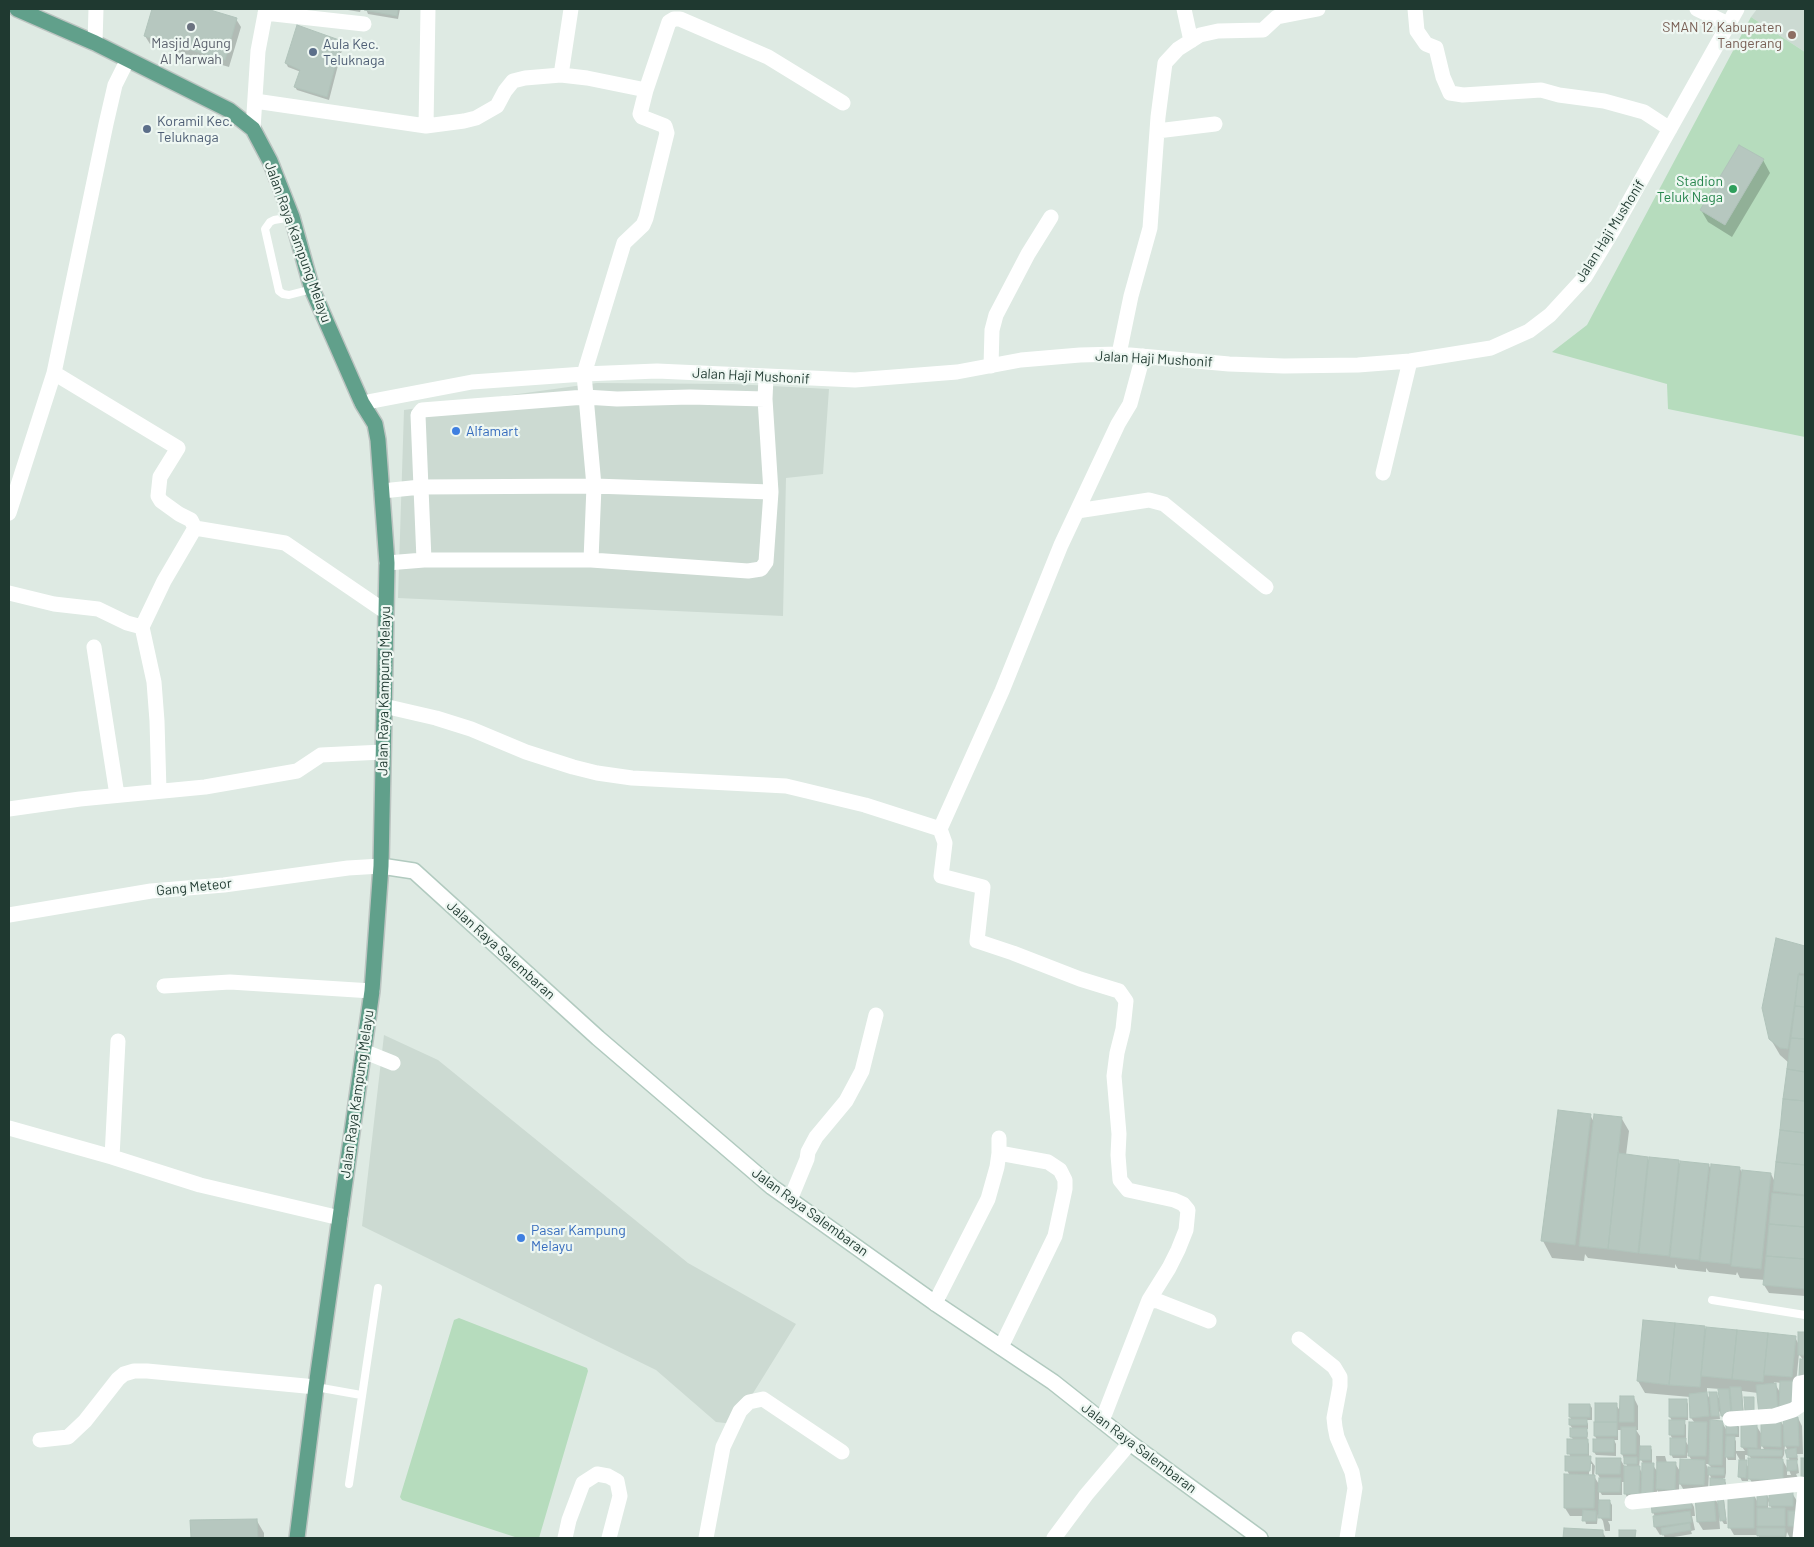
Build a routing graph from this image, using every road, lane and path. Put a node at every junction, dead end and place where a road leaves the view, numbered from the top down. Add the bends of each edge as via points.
1 (17, 9) edge
2 (96, 9) edge
3 (428, 9) edge
4 (571, 9) edge
5 (1184, 9) edge
6 (1318, 9) edge
7 (1415, 9) edge
8 (1697, 9) edge
9 (1737, 9) edge
10 (266, 11) edge
11 (364, 24) dead end
12 (1728, 24) junction
13 (1191, 41) junction
14 (95, 43) junction
15 (127, 61) junction
16 (561, 75) junction
17 (646, 90) junction
18 (255, 101) junction
19 (843, 103) dead end
20 (1215, 124) dead end
21 (426, 126) junction
22 (253, 129) junction
23 (1670, 129) junction
24 (1157, 131) junction
25 (292, 216) junction
26 (1051, 217) dead end
27 (312, 289) junction
28 (1119, 354) junction
29 (1143, 356) junction
30 (1410, 361) junction
31 (991, 366) junction
32 (54, 373) junction
33 (584, 374) junction
34 (766, 377) junction
35 (585, 397) junction
36 (765, 399) junction
37 (362, 403) junction
38 (1383, 473) dead end
39 (594, 486) junction
40 (421, 487) junction
41 (382, 491) junction
42 (771, 492) junction
43 (1077, 511) junction
44 (9, 513) edge
45 (195, 528) junction
46 (424, 560) junction
47 (591, 560) junction
48 (387, 563) junction
49 (1266, 587) dead end
50 (9, 593) edge
51 (386, 612) junction
52 (142, 627) junction
53 (94, 647) dead end
54 (384, 706) junction
55 (383, 752) junction
56 (159, 791) junction
57 (117, 795) junction
58 (9, 809) edge
59 (940, 829) junction
60 (381, 866) junction
61 (9, 915) edge
62 (164, 986) dead end
63 (372, 992) junction
64 (876, 1015) dead end
65 (118, 1042) dead end
66 (363, 1051) junction
67 (393, 1063) dead end
68 (9, 1128) edge
69 (112, 1157) junction
70 (790, 1200) junction
71 (340, 1218) junction
72 (378, 1288) dead end
73 (1149, 1300) junction
74 (1712, 1300) dead end
75 (935, 1303) junction
76 (1805, 1315) edge
77 (1209, 1320) dead end
78 (1299, 1338) dead end
79 (1001, 1347) junction
80 (1805, 1382) edge
81 (316, 1387) junction
82 (361, 1395) junction
83 (1730, 1419) dead end
84 (1102, 1421) junction
85 (40, 1440) dead end
86 (1130, 1443) junction
87 (842, 1452) dead end
88 (349, 1484) dead end
89 (1632, 1502) dead end
90 (1804, 1511) edge
91 (297, 1538) edge
92 (566, 1538) edge
93 (609, 1538) edge
94 (706, 1538) edge
95 (1054, 1538) edge
96 (1260, 1538) edge
97 (1347, 1538) edge
98 (1800, 1538) edge

1 - 14 main road, Jalan Raya Kampung Melayu
2 - 14 street
3 - 21 street
4 - 16 street
5 - 13 street
6 - 13 street via 1277,18 1263,30 1212,32
7 - 23 street via 1417,31 1426,44 1436,48 1450,93 1541,90 1644,112
8 - 12 street
9 - 12 street, Jalan Haji Mushonif
10 - 11 street
10 - 18 street via 258,51
12 - 23 street, Jalan Haji Mushonif
13 - 24 street via 1174,52 1165,63
14 - 15 main road, Jalan Raya Kampung Melayu
15 - 22 main road, Jalan Raya Kampung Melayu via 230,110
15 - 32 street via 115,85
16 - 17 street
16 - 21 street via 512,81 497,106 476,118
17 - 19 street via 669,22 677,19 768,57
17 - 33 street via 641,116 665,126 668,133 646,218 624,243
18 - 21 street
18 - 22 street
20 - 24 street
22 - 25 main road, Jalan Raya Kampung Melayu
23 - 30 street, Jalan Haji Mushonif via 1585,276 1550,315 1529,331 1491,348
24 - 28 street via 1150,228
25 - 27 main road, Jalan Raya Kampung Melayu
25 - 27 lane via 270,222 265,233 280,290 290,295
26 - 31 street via 996,315 992,330
27 - 37 main road, Jalan Raya Kampung Melayu
28 - 29 street, Jalan Haji Mushonif
28 - 31 street, Jalan Haji Mushonif via 1047,358
29 - 30 street, Jalan Haji Mushonif via 1284,366
29 - 43 street via 1130,404
30 - 38 street
31 - 34 street, Jalan Haji Mushonif via 855,380
32 - 44 street
32 - 45 street via 178,448 160,477 158,496 191,520
33 - 34 street, Jalan Haji Mushonif via 657,371
33 - 35 street
33 - 37 street, Jalan Haji Mushonif via 472,382
34 - 36 street
35 - 36 street
35 - 39 street
35 - 40 street via 422,410 418,415
36 - 42 street
37 - 41 main road, Jalan Raya Kampung Melayu via 375,424
39 - 40 street
39 - 42 street
39 - 47 street
40 - 41 street
40 - 46 street
41 - 48 main road, Jalan Raya Kampung Melayu
42 - 47 street via 766,562 761,569 748,571
43 - 49 street via 1149,500 1164,504
43 - 59 street
45 - 51 street via 285,543
45 - 52 street
46 - 47 street
46 - 48 street
48 - 51 main road, Jalan Raya Kampung Melayu
50 - 52 street via 54,604 98,609
51 - 54 main road, Jalan Raya Kampung Melayu
52 - 56 street via 154,682
53 - 57 street
54 - 55 main road, Jalan Raya Kampung Melayu
54 - 59 street via 471,729 526,752 589,771 632,778 786,786 865,805
55 - 56 street via 321,755 298,771 205,787
55 - 60 main road, Jalan Raya Kampung Melayu
56 - 57 street
57 - 58 street
59 - 73 street via 945,843 941,876 983,888 977,942 1119,992 1126,1001 1114,1076 1120,1180 1128,1190 1174,1200 1188,1210 1186,1230 1178,1250
60 - 61 street, Gang Meteor via 151,891
60 - 63 main road, Jalan Raya Kampung Melayu
60 - 70 street, Jalan Raya Salembaran via 414,871 598,1038
62 - 63 street via 230,982
63 - 66 main road, Jalan Raya Kampung Melayu
64 - 70 street via 862,1071 846,1101 816,1137
65 - 69 street
66 - 67 street
66 - 71 main road, Jalan Raya Kampung Melayu
68 - 69 street
69 - 71 street via 200,1184
70 - 75 street, Jalan Raya Salembaran
71 - 81 main road, Jalan Raya Kampung Melayu
72 - 82 lane
73 - 77 street
73 - 84 street
74 - 76 lane
75 - 79 street, Jalan Raya Salembaran
75 - 79 street via 988,1199 999,1146 1048,1162 1060,1170 1066,1180 1055,1236
78 - 97 street via 1334,1367 1340,1376 1334,1418 1336,1437 1352,1472 1355,1488
79 - 84 street, Jalan Raya Salembaran
80 - 83 street via 1800,1383 1799,1406 1794,1410 1774,1416
81 - 82 lane
81 - 85 street via 134,1371 118,1378 85,1421 68,1437
81 - 91 main road, Jalan Raya Kampung Melayu
82 - 88 lane
84 - 86 street, Jalan Raya Salembaran
86 - 95 street
86 - 96 street, Jalan Raya Salembaran
87 - 94 street via 763,1399 749,1402 740,1411 723,1447
89 - 90 street via 1801,1484 1805,1489
90 - 98 street
92 - 93 street via 568,1520 583,1483 597,1474 617,1481 620,1496

